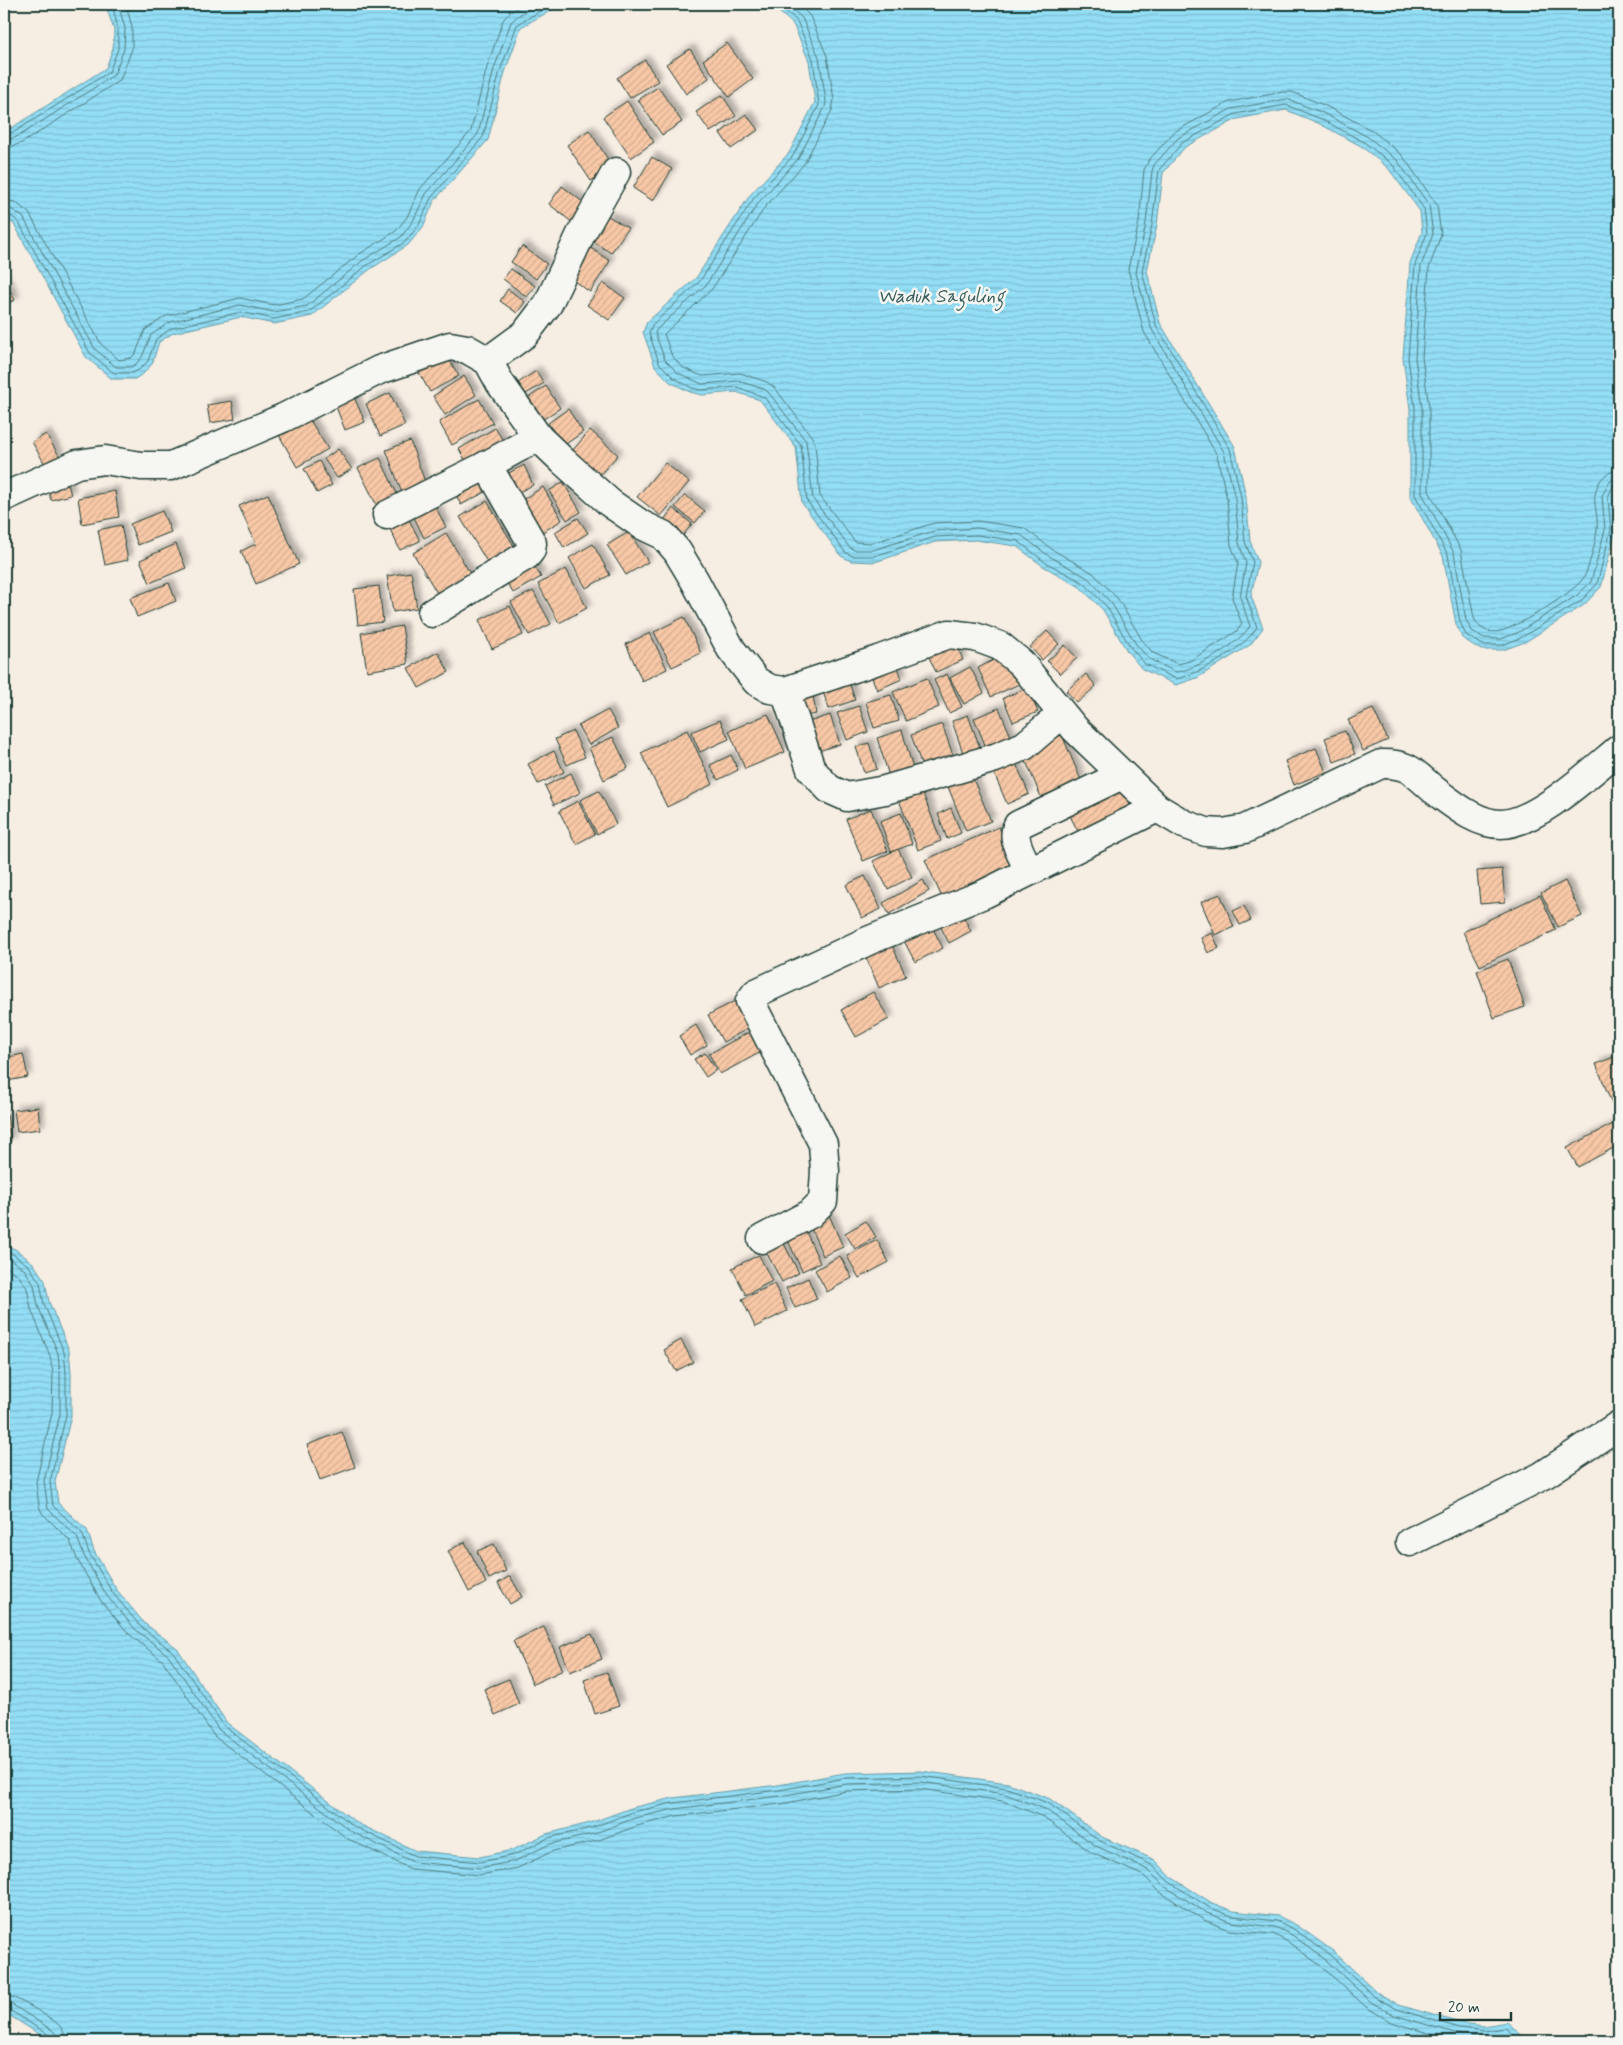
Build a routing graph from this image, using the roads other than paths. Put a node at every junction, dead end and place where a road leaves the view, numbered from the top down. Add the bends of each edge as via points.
1 (616, 172) dead end
2 (488, 361) junction
3 (538, 437) junction
4 (487, 466) junction
5 (4, 496) edge
6 (387, 515) dead end
7 (432, 614) dead end
8 (785, 691) junction
9 (1062, 714) junction
10 (1619, 749) edge
11 (1122, 775) junction
12 (1157, 808) junction
13 (1030, 871) junction
14 (762, 1239) dead end
15 (1619, 1425) edge
16 (1410, 1542) dead end

1 - 2 street via 581,234 548,304 525,334
2 - 3 street via 500,384
2 - 5 street via 468,349 450,346 379,370 283,418 171,466 141,466 105,460 77,464
3 - 4 street
3 - 8 street via 610,503 662,535 677,551 731,649 756,681 770,689
4 - 6 street
4 - 7 street via 532,543 531,550
8 - 9 street via 949,634 975,637 1000,646 1021,663
8 - 9 street via 811,769 829,789 847,797 885,790 995,758 1024,746
9 - 11 street
10 - 12 street via 1542,809 1520,821 1501,824 1468,814 1408,768 1396,764 1381,764 1245,829 1223,834 1184,824
11 - 12 street
11 - 13 street via 1018,825 1016,840
12 - 13 street
13 - 14 street via 984,894 861,944 751,998 763,1029 822,1144 825,1171 823,1201 810,1214
15 - 16 street via 1542,1476

